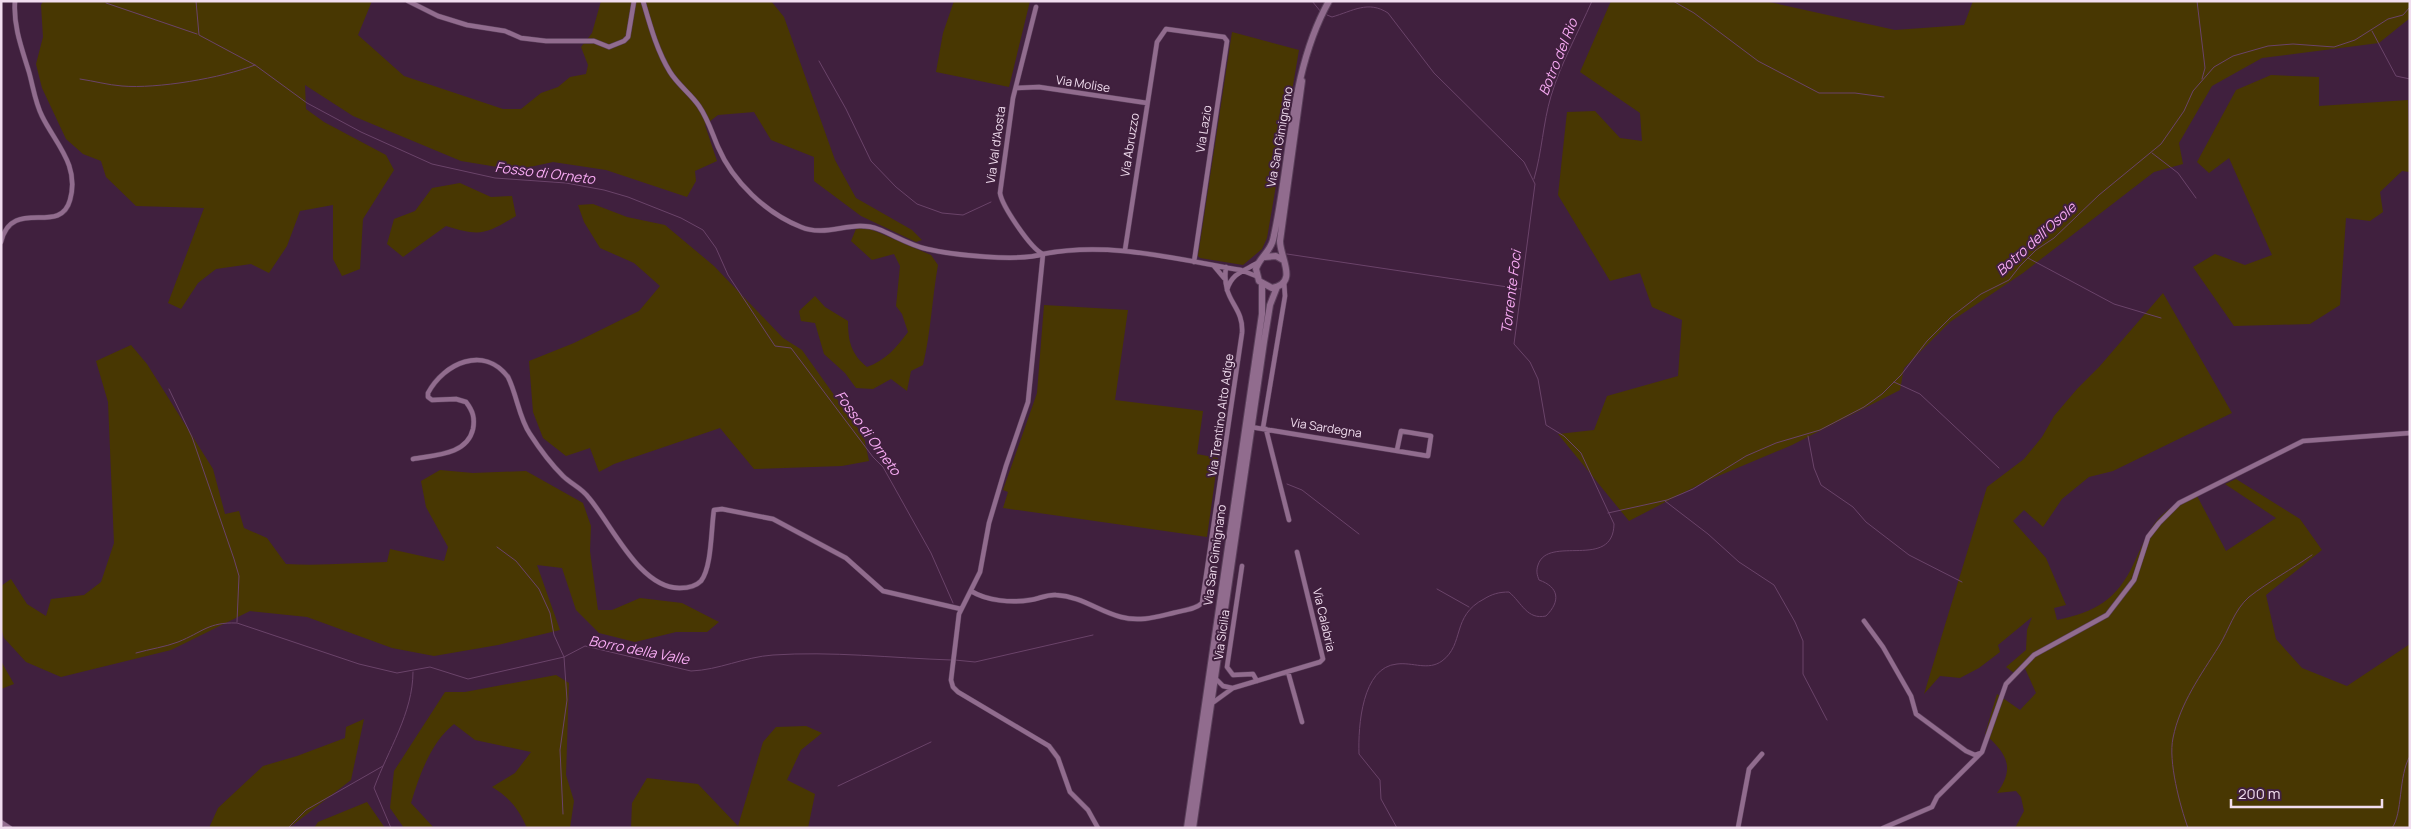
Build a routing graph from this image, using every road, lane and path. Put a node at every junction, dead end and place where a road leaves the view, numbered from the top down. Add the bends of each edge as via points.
1 (15, 1) edge
2 (408, 1) edge
3 (634, 1) edge
4 (643, 1) edge
5 (1329, 2) edge
6 (1036, 7) dead end
7 (1157, 42) joint
8 (1302, 81) junction
9 (1016, 88) junction
10 (1147, 104) junction
11 (1, 242) edge
12 (1124, 250) junction
13 (1043, 254) junction
14 (1265, 257) junction
15 (1283, 260) junction
16 (1194, 262) junction
17 (1259, 262) junction
18 (1214, 266) junction
19 (1228, 268) junction
20 (1241, 270) junction
21 (1256, 276) junction
22 (1225, 279) junction
23 (1231, 280) junction
24 (1284, 281) junction
25 (1262, 284) junction
26 (1277, 287) junction
27 (1227, 291) junction
28 (1251, 427) junction
29 (1265, 428) junction
30 (2410, 434) edge
31 (1398, 450) junction
32 (413, 459) dead end
33 (1289, 520) dead end
34 (1297, 552) dead end
35 (1242, 566) dead end
36 (971, 591) junction
37 (960, 609) junction
38 (1864, 621) dead end
39 (1288, 672) junction
40 (1215, 678) junction
41 (1257, 681) junction
42 (1234, 688) junction
43 (1211, 704) junction
44 (1302, 722) dead end
45 (1982, 752) junction
46 (1762, 754) dead end
47 (1, 822) edge
48 (10, 828) edge
49 (1098, 828) edge
50 (1187, 828) edge
51 (1193, 828) edge
52 (1738, 828) edge
53 (1883, 828) edge

1 - 11 street via 19,42 42,117 66,155 71,189 70,199 60,214 47,218 28,216 13,221 6,228
2 - 3 street via 438,16 467,25 493,28 533,40 594,41 609,47 624,41 630,31
4 - 13 street via 669,70 698,104 726,161 741,183 782,218 802,228 821,232 864,224 934,250 1019,259
5 - 8 main road via 1307,53
6 - 9 street, Via Val d'Aosta
7 - 10 street, Via Abruzzo
7 - 16 street, Via Lazio via 1167,28 1224,37 1228,41
8 - 14 main road, Via San Gimignano via 1274,237
8 - 15 main road, Via San Gimignano via 1280,241
9 - 10 street, Via Molise via 1032,86
9 - 13 street, Via Val d'Aosta via 1000,195 1034,248
10 - 12 street, Via Abruzzo
12 - 13 street via 1072,250
12 - 16 street
13 - 36 street via 1029,397 991,518 982,568
14 - 15 main road via 1276,256
14 - 17 main road, Via San Gimignano
15 - 24 main road, Via San Gimignano via 1288,270
16 - 18 street
17 - 20 street
17 - 21 main road
18 - 19 street
18 - 22 street
19 - 20 street
19 - 22 street, Via Trentino Alto Adige
19 - 23 street
20 - 21 street
20 - 23 street
21 - 25 main road
22 - 27 street, Via Trentino Alto Adige
23 - 27 street
24 - 26 main road
24 - 29 street via 1286,296
25 - 26 main road
25 - 50 main road, Via San Gimignano via 1262,309
26 - 28 main road, Via San Gimignano via 1269,310
27 - 36 street, Via Trentino Alto Adige via 1240,316 1242,333 1202,603 1194,608 1138,619 1116,615 1070,596 1053,594 1031,600 1013,600 986,598
28 - 29 street, Via Sardegna
28 - 40 main road, Via San Gimignano
29 - 31 street, Via Sardegna
29 - 33 street
30 - 45 street via 2303,441 2179,503 2148,537 2134,580 2107,615 2034,655 2006,684
31 - 31 street, Via Sardegna via 1428,456 1431,436 1401,431
32 - 37 street via 452,451 468,441 474,426 466,402 456,398 432,400 428,393 440,378 462,361 487,362 505,372 529,432 555,468 589,498 627,551 658,584 691,588 700,582 708,560 714,510 722,509 773,519 846,558 883,591
34 - 39 street, Via Calabria via 1324,656 1320,662
35 - 41 street, Via Sicilia via 1227,667 1233,675 1253,674
36 - 37 street
37 - 49 street via 952,669 956,690 1051,748 1060,762 1069,790 1088,810
38 - 45 street via 1911,696 1916,714 1966,751
39 - 41 street, Via Calabria
39 - 44 street
40 - 42 street via 1223,686
40 - 43 main road, Via San Gimignano
41 - 42 street, Via Calabria
42 - 43 street, Via Calabria
43 - 51 main road, Via San Gimignano
45 - 53 street via 1937,797 1932,807
46 - 52 street via 1749,769
47 - 48 street

